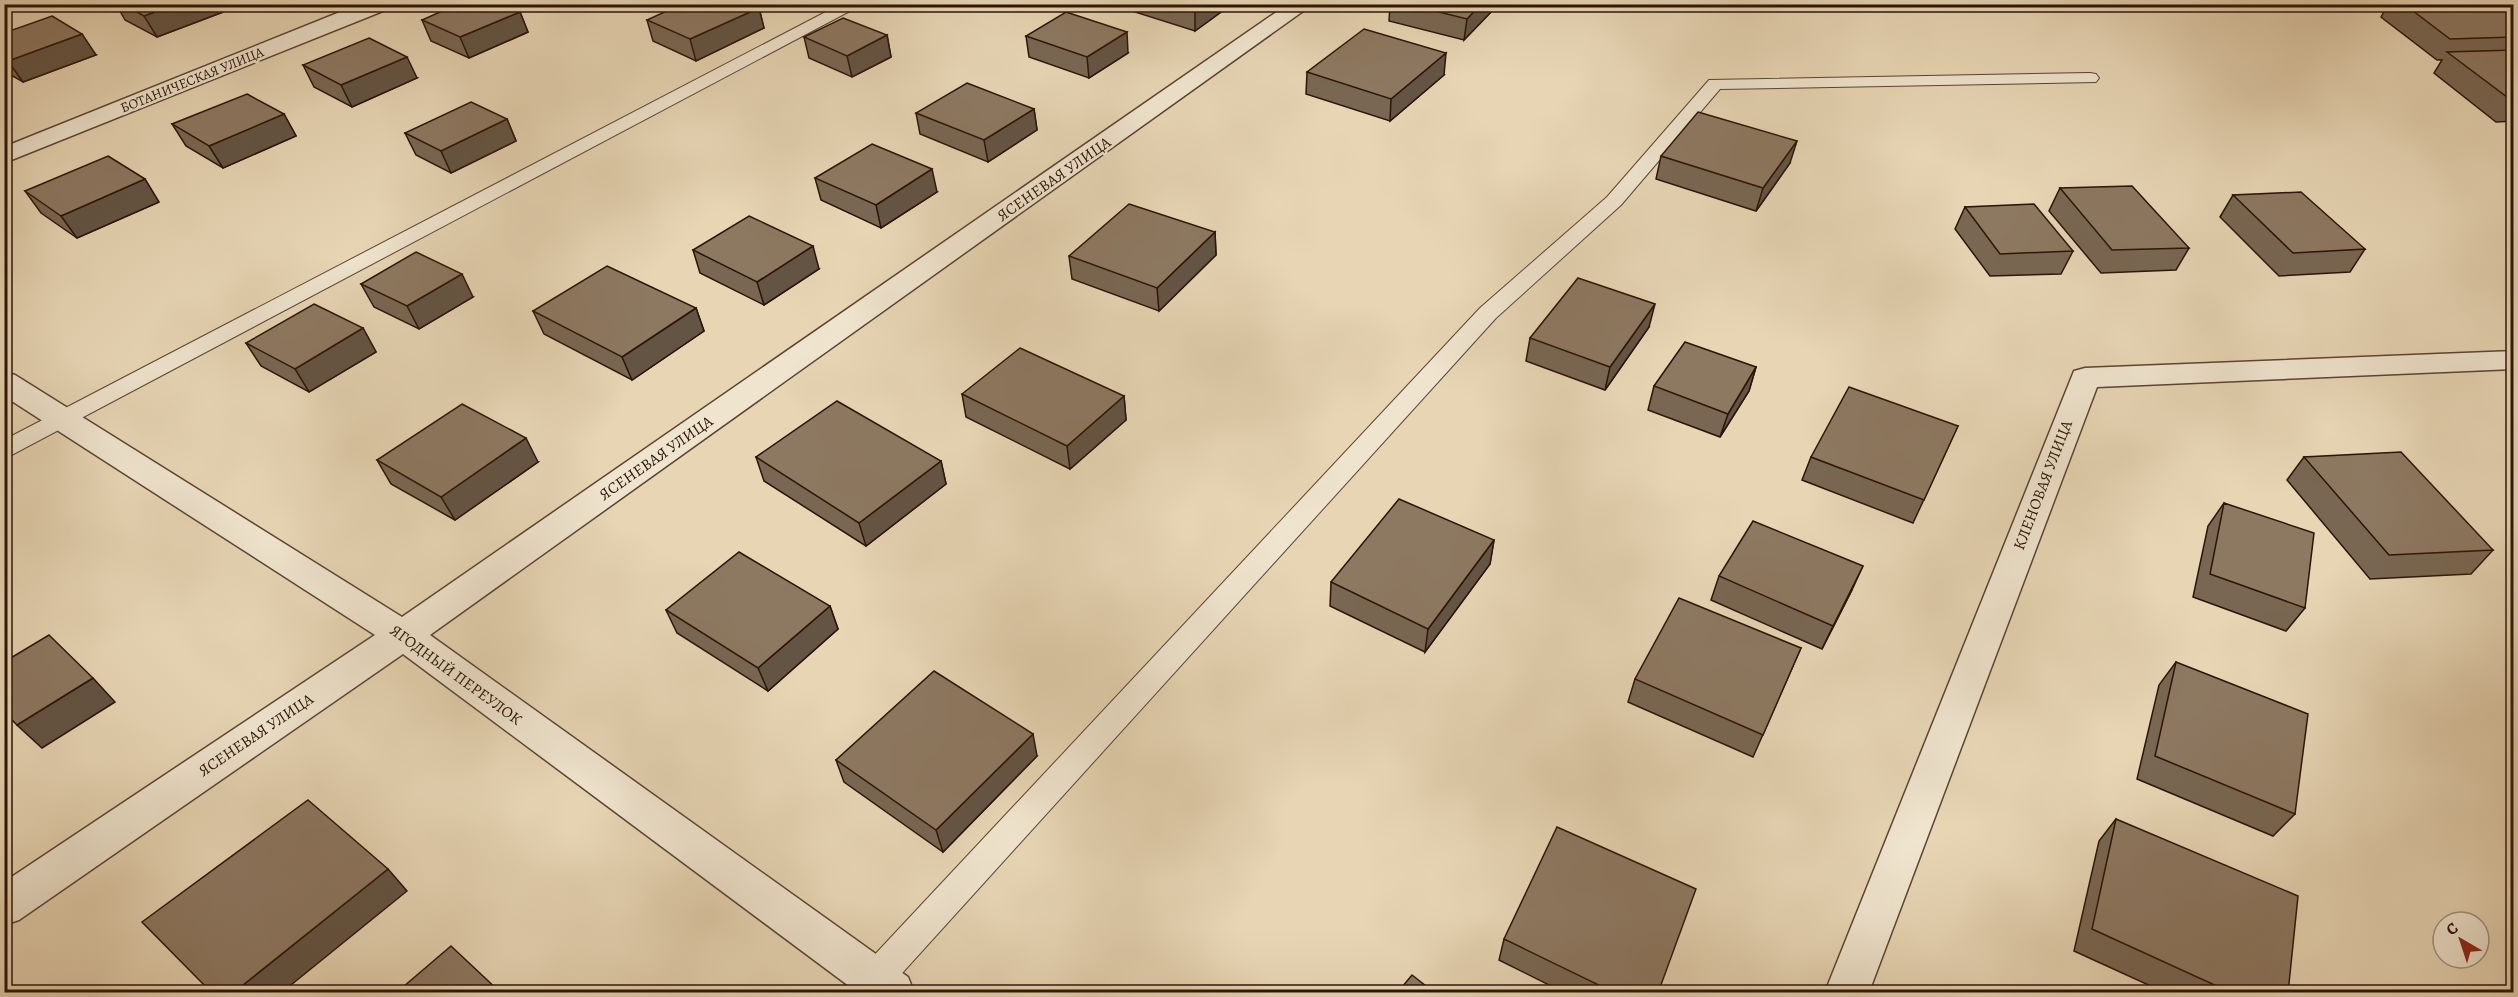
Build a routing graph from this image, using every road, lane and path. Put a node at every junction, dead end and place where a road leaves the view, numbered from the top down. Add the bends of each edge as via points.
1 (380, 4) edge
2 (855, 4) edge
3 (1304, 4) edge
4 (2090, 78) dead end
5 (4, 156) edge
6 (2512, 361) edge
7 (4, 382) edge
8 (65, 420) junction
9 (4, 451) edge
10 (403, 635) junction
11 (4, 906) edge
12 (877, 988) edge
13 (1846, 993) edge

1 - 5 street, БОТАНИЧЕСКАЯ УЛИЦА
2 - 8 lane
3 - 10 street, ЯСЕНЕВАЯ УЛИЦА
4 - 12 lane via 1715,84 1614,201 1488,313
6 - 13 street, КЛЕНОВАЯ УЛИЦА via 2085,378
7 - 8 street, ЯГОДНЫЙ ПЕРЕУЛОК
8 - 9 lane
8 - 10 street, ЯГОДНЫЙ ПЕРЕУЛОК
10 - 11 street, ЯСЕНЕВАЯ УЛИЦА
10 - 12 street, ЯГОДНЫЙ ПЕРЕУЛОК

